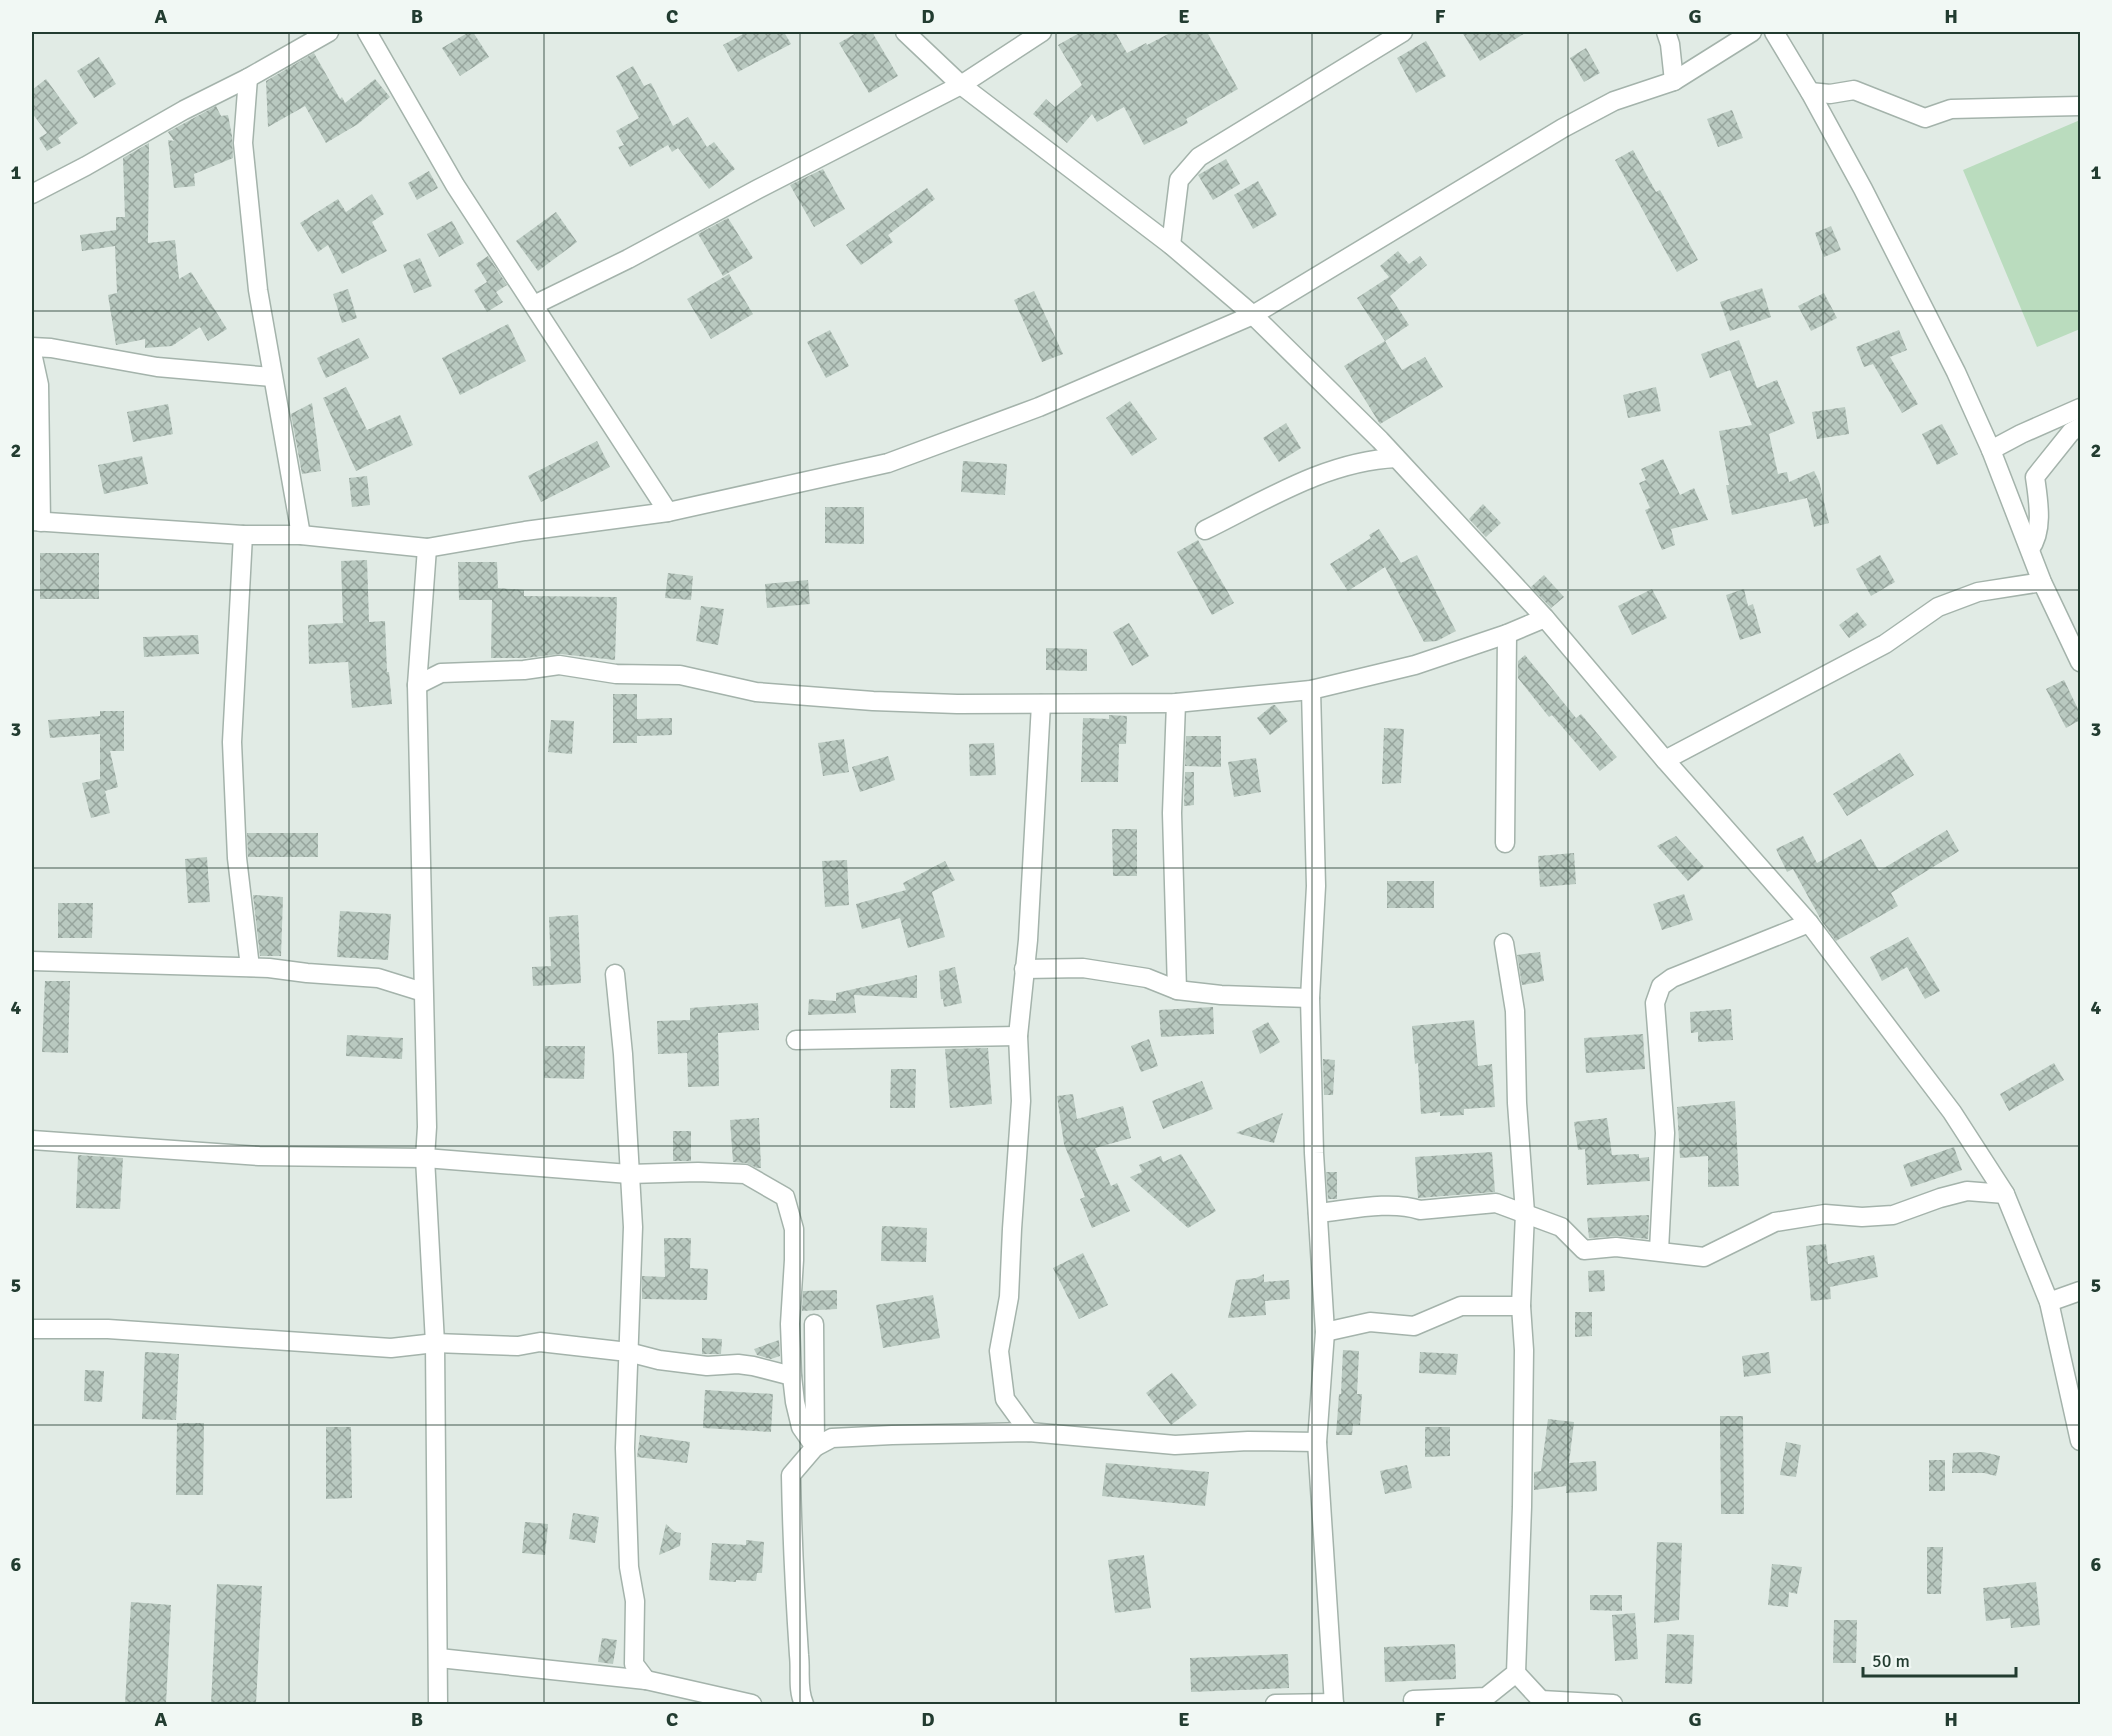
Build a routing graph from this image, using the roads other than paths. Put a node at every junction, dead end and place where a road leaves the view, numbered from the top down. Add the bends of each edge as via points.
1 (329, 32) edge
2 (367, 32) edge
3 (905, 32) edge
4 (1042, 32) edge
5 (1403, 32) edge
6 (1666, 32) edge
7 (1752, 32) edge
8 (1774, 32) edge
9 (248, 78) junction
10 (1674, 81) junction
11 (962, 86) junction
12 (1810, 92) junction
13 (2080, 106) edge
14 (32, 194) edge
15 (1171, 245) junction
16 (534, 305) junction
17 (1253, 315) junction
18 (32, 347) edge
19 (32, 353) edge
20 (272, 377) junction
21 (2080, 408) edge
22 (2080, 427) edge
23 (1991, 450) junction
24 (1396, 458) junction
25 (668, 512) junction
26 (36, 522) edge
27 (1205, 530) dead end
28 (301, 534) junction
29 (243, 535) junction
30 (427, 548) junction
31 (2030, 549) junction
32 (2042, 582) junction
33 (1545, 618) junction
34 (1507, 634) junction
35 (2080, 662) edge
36 (417, 686) junction
37 (1311, 690) junction
38 (1176, 703) junction
39 (1041, 704) junction
40 (1665, 760) junction
41 (1505, 843) dead end
42 (1809, 923) junction
43 (1504, 944) dead end
44 (32, 961) edge
45 (250, 967) junction
46 (1024, 969) junction
47 (615, 974) dead end
48 (1177, 990) junction
49 (423, 992) junction
50 (1310, 998) junction
51 (1018, 1036) junction
52 (796, 1040) dead end
53 (32, 1140) edge
54 (425, 1158) junction
55 (629, 1174) junction
56 (2006, 1194) junction
57 (1318, 1213) junction
58 (1525, 1213) junction
59 (1659, 1250) junction
60 (2080, 1291) edge
61 (2049, 1302) junction
62 (1521, 1306) junction
63 (814, 1324) dead end
64 (32, 1329) edge
65 (1325, 1332) junction
66 (435, 1343) junction
67 (628, 1352) junction
68 (792, 1376) junction
69 (1029, 1432) junction
70 (2080, 1441) edge
71 (1317, 1442) junction
72 (815, 1447) junction
73 (439, 1658) junction
74 (1516, 1673) junction
75 (646, 1680) junction
76 (1413, 1700) dead end
77 (438, 1704) edge
78 (752, 1704) edge
79 (804, 1704) edge
80 (1275, 1704) edge
81 (1334, 1704) edge
82 (1613, 1704) edge

1 - 9 street
2 - 16 street via 455,185
3 - 11 street
4 - 11 street
5 - 15 street via 1199,157 1179,180
6 - 10 street
7 - 10 street
8 - 12 street
9 - 14 street
9 - 20 street via 243,143 258,290
10 - 17 street via 1614,101 1563,128
11 - 15 street
11 - 16 street
12 - 13 street via 1854,90 1925,118 1952,109
12 - 23 street via 1956,372
15 - 17 street
16 - 25 street
17 - 24 street
17 - 25 street via 1039,407 888,463
18 - 20 street via 157,367
19 - 26 street via 39,385
20 - 28 street
21 - 23 street
22 - 31 street via 2071,432 2035,477 2040,512
23 - 31 street
24 - 27 street via 1366,460 1316,475
24 - 33 street
25 - 30 street
26 - 29 street
28 - 29 street
28 - 30 street
29 - 45 street via 232,742 237,858
30 - 36 street
31 - 32 street
32 - 35 street
32 - 40 street via 1978,592 1938,607 1885,644
33 - 34 street
33 - 40 street
34 - 37 street via 1415,665
34 - 41 street
36 - 39 street via 441,673 559,665 616,674 680,675 756,692 873,701
36 - 49 street
37 - 38 street
37 - 50 street via 1316,886
38 - 39 street
38 - 48 street via 1172,813
39 - 46 street
40 - 42 street
42 - 56 street via 1952,1112
42 - 59 street via 1672,978 1661,986 1655,1003 1665,1133
43 - 58 street via 1515,1011
44 - 45 street
45 - 49 street via 378,978
46 - 48 street via 1083,968 1147,978
46 - 51 street
47 - 55 street
48 - 50 street
49 - 54 street
50 - 57 street
51 - 52 street
51 - 69 street via 1021,1101 1009,1297 999,1351 1005,1399
53 - 54 street via 259,1156
54 - 55 street
54 - 66 street
55 - 67 street via 633,1227
55 - 68 street via 745,1174 785,1197 794,1229
56 - 59 street via 1967,1191 1893,1215 1825,1214 1775,1222 1704,1257
56 - 61 street
57 - 58 street via 1496,1203
57 - 65 street
58 - 59 street via 1561,1227 1584,1250
58 - 62 street
60 - 61 street
61 - 70 street
62 - 65 street via 1461,1306 1414,1326 1370,1322
62 - 74 street via 1522,1507
63 - 72 street
64 - 66 street via 108,1329 391,1348
65 - 71 street
66 - 67 street via 518,1346 540,1342
66 - 73 street
67 - 68 street via 707,1366 753,1366
67 - 75 street via 625,1448 629,1567 635,1601 634,1664
68 - 72 street via 801,1427
69 - 71 street via 1175,1445
69 - 72 street via 832,1438
71 - 81 street
72 - 79 street via 791,1475 792,1563 800,1695
73 - 75 street
73 - 77 street
74 - 76 street via 1486,1697
74 - 82 street via 1541,1700
75 - 78 street
80 - 81 street

